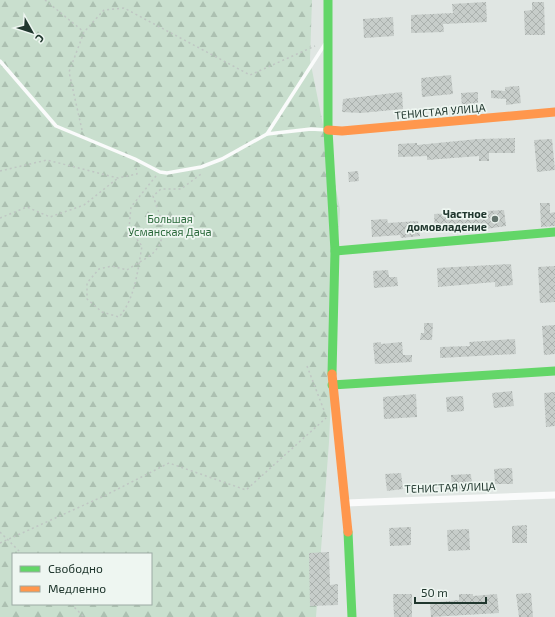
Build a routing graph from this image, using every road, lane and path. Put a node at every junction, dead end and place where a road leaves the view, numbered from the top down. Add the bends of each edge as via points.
1 (45, 0) edge
2 (328, 0) edge
3 (336, 0) edge
4 (84, 32) junction
5 (328, 41) junction
6 (0, 61) edge
7 (555, 112) edge
8 (328, 130) junction
9 (267, 134) junction
10 (84, 138) junction
11 (135, 159) junction
12 (0, 171) edge
13 (160, 172) junction
14 (204, 172) dead end
15 (118, 178) junction
16 (0, 218) edge
17 (555, 232) edge
18 (336, 251) junction
19 (139, 262) junction
20 (307, 366) dead end
21 (555, 371) edge
22 (332, 385) junction
23 (555, 495) edge
24 (346, 503) junction
25 (0, 532) edge
26 (6, 538) junction
27 (0, 543) edge
28 (21, 553) edge
29 (72, 605) edge
30 (84, 617) edge
31 (352, 617) edge

1 - 4 path
2 - 3 street
2 - 5 street
4 - 5 path via 104,10 124,8 250,75
4 - 10 path via 69,72
5 - 8 street
5 - 9 lane
6 - 10 lane via 53,123
7 - 8 street, ТЕНИСТАЯ УЛИЦА via 342,131
8 - 9 lane via 311,129
8 - 18 street
9 - 13 lane via 222,159 201,167
10 - 11 lane
11 - 13 lane
11 - 15 path via 137,174
12 - 15 path via 47,160
13 - 19 path via 131,207 129,229 142,246
14 - 19 path via 180,189 162,189 153,196 162,221 161,240 154,252
15 - 16 path via 84,205 50,217 27,207
17 - 18 street
18 - 22 street
19 - 19 path via 125,309 119,317 102,312 86,299 87,283 99,269 112,266 127,270
20 - 26 path via 327,418 246,490 169,463 104,496
21 - 22 street
22 - 24 street
23 - 24 street, ТЕНИСТАЯ УЛИЦА
24 - 31 street
25 - 26 path
26 - 27 path
26 - 28 path
29 - 30 path

